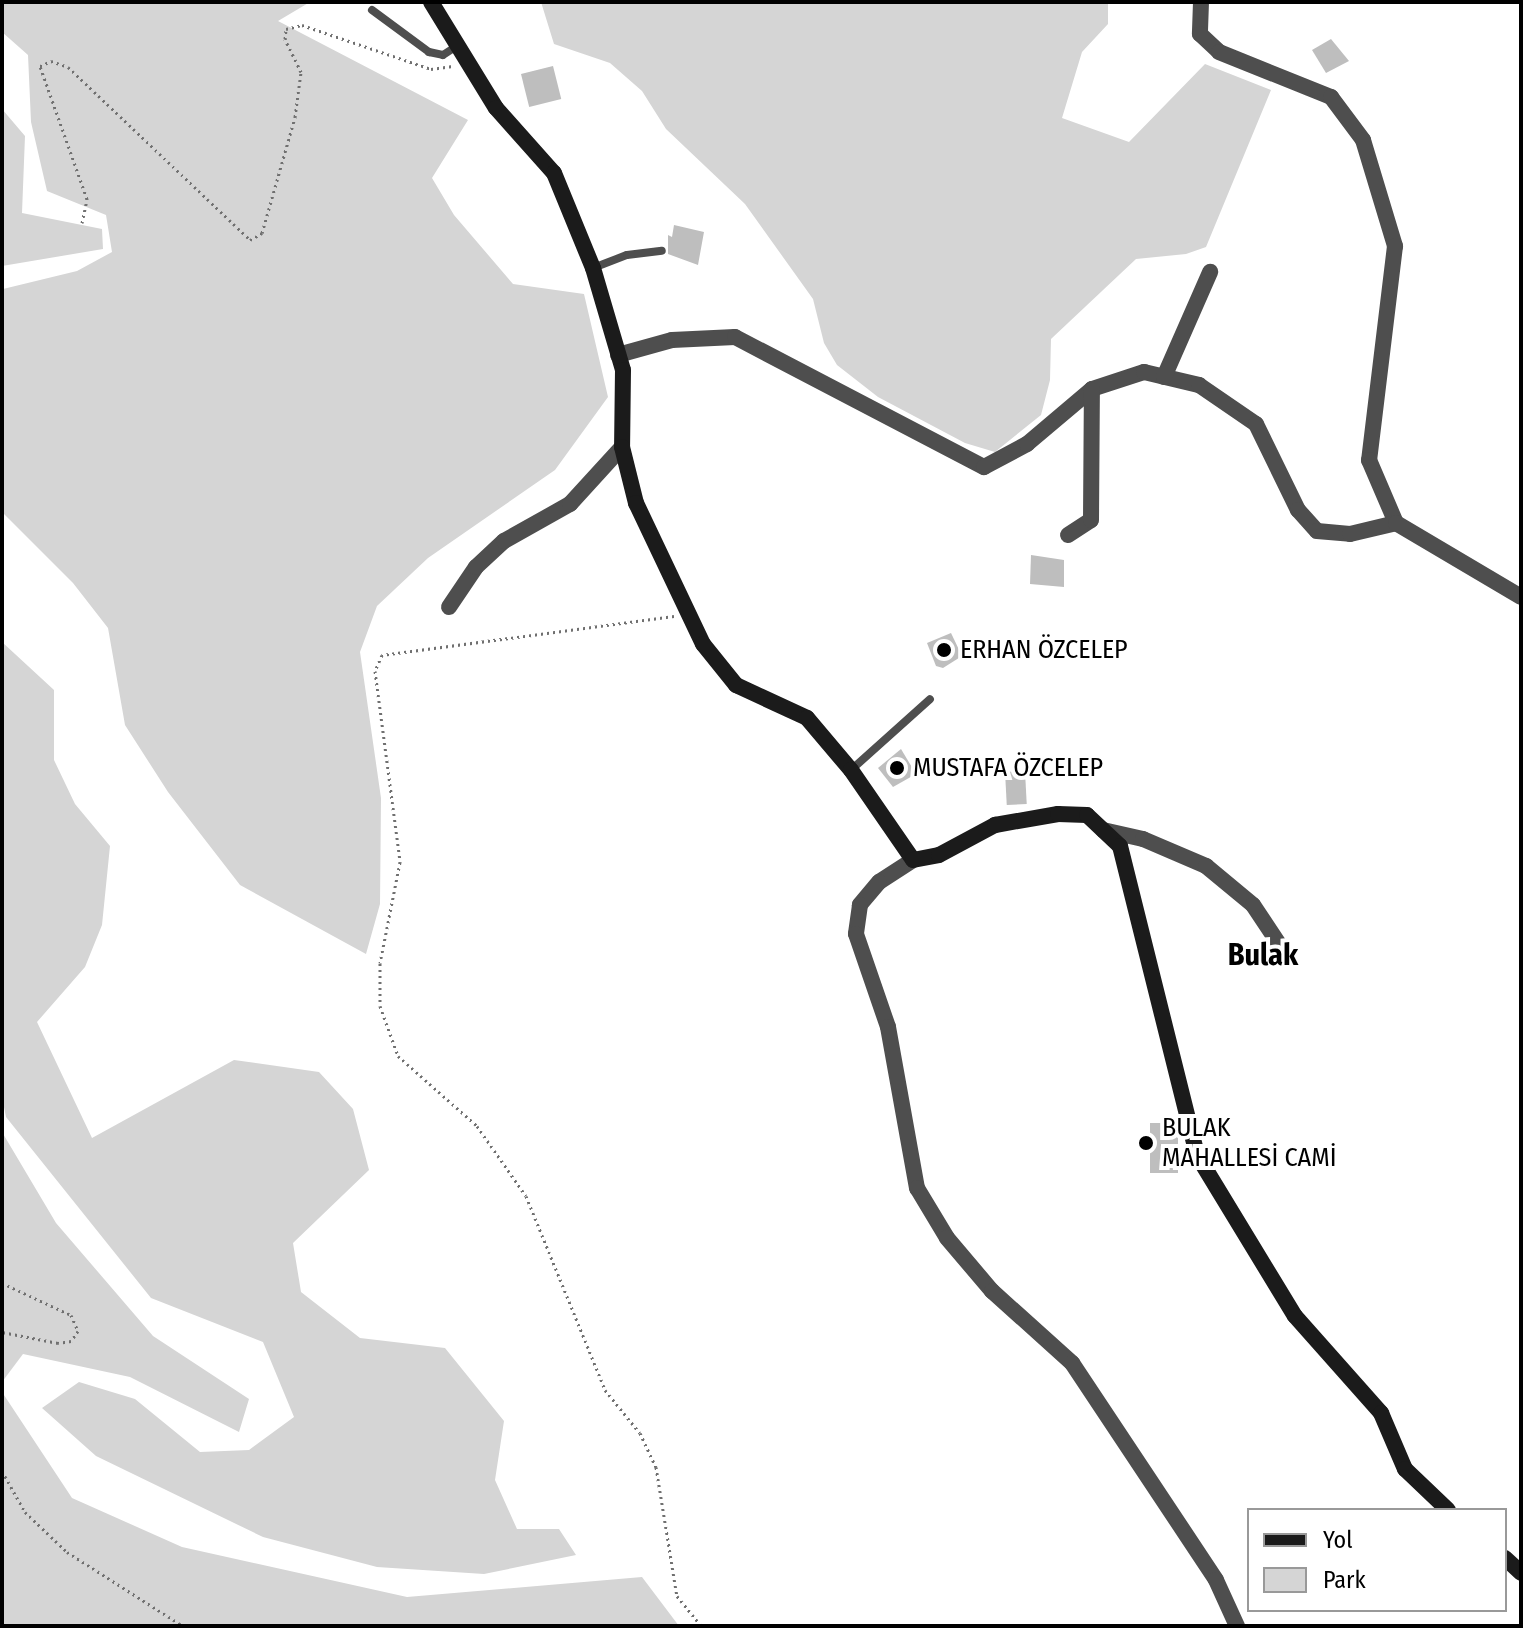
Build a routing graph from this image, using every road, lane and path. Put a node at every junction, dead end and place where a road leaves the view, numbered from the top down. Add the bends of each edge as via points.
1 (431, 2) edge
2 (1201, 2) edge
3 (372, 10) dead end
4 (457, 46) junction
5 (469, 64) junction
6 (82, 223) dead end
7 (662, 251) dead end
8 (593, 268) junction
9 (1210, 272) dead end
10 (618, 355) junction
11 (1164, 377) junction
12 (1092, 389) junction
13 (622, 447) junction
14 (1396, 523) junction
15 (1068, 535) dead end
16 (1521, 597) edge
17 (449, 607) dead end
18 (689, 614) junction
19 (930, 699) dead end
20 (851, 770) junction
21 (1103, 830) junction
22 (913, 860) junction
23 (1281, 947) dead end
24 (2, 1283) edge
25 (2, 1332) edge
26 (2, 1471) edge
27 (1446, 1508) edge
28 (183, 1626) edge
29 (701, 1626) edge
30 (1237, 1626) edge

1 - 4 street
2 - 14 street via 1200,34 1219,52 1331,97 1363,140 1395,246 1369,460
3 - 4 lane via 429,52 443,55
4 - 5 street
5 - 6 path via 431,69 302,25 286,29 285,39 301,72 295,117 262,233 250,240 68,67 51,61 40,66 87,199
5 - 8 street via 496,108 554,173
7 - 8 lane via 627,255
8 - 10 street
9 - 11 street
10 - 12 street via 672,340 735,337 984,467 1027,444
10 - 13 street via 623,370
11 - 12 street via 1144,372
11 - 14 street via 1199,385 1256,424 1298,510 1317,531 1350,534
12 - 15 street via 1091,520
13 - 17 street via 570,504 504,541 476,567
13 - 18 street via 636,503
14 - 16 street
18 - 20 street via 703,644 736,685 807,718
18 - 29 path via 382,655 375,671 400,862 380,963 380,1006 398,1056 477,1126 526,1196 605,1390 640,1433 656,1467 677,1596
19 - 20 lane
20 - 22 street
21 - 22 street via 1087,815 1058,814 995,825 939,855
21 - 23 street via 1143,839 1206,866 1253,905
21 - 27 street via 1120,846 1197,1155 1295,1316 1381,1413 1405,1469
22 - 30 street via 879,882 860,905 856,934 888,1027 917,1188 947,1238 992,1291 1072,1363 1216,1580
24 - 25 path via 71,1315 78,1331 71,1341 58,1343
26 - 28 path via 25,1512 67,1552

